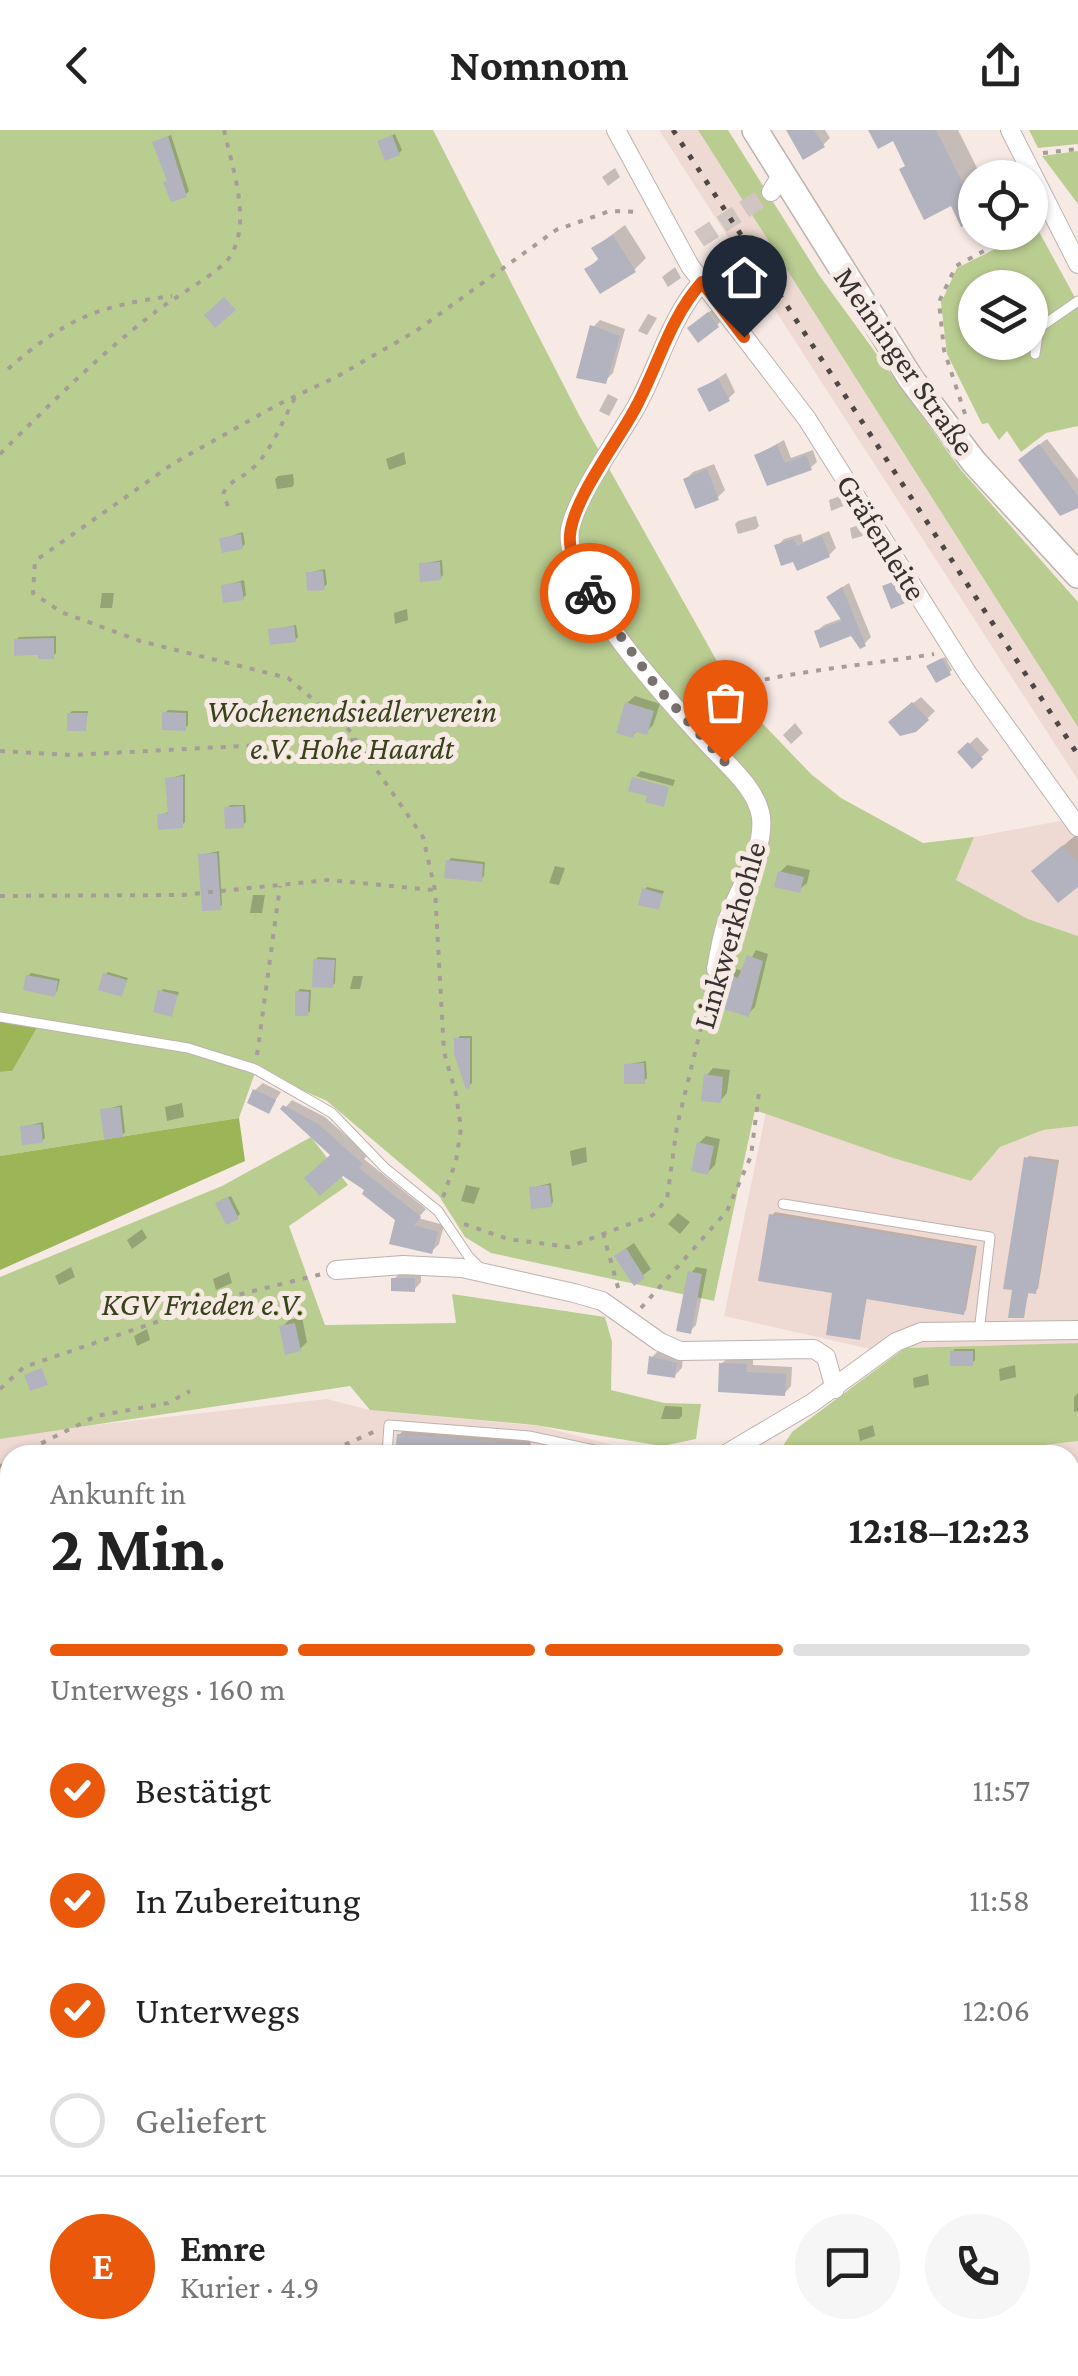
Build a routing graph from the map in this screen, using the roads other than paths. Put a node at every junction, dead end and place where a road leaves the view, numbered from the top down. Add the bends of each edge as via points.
1 (616, 130) edge
2 (755, 130) edge
3 (1010, 130) edge
4 (699, 239) tunnel mouth
5 (678, 242) junction
6 (1078, 264) edge
7 (702, 282) junction
8 (1078, 301) edge
9 (1048, 322) edge
10 (1078, 576) edge
11 (1078, 827) edge
12 (716, 969) road end
13 (0, 1017) edge
14 (783, 1204) dead end
15 (336, 1270) road end
16 (486, 1273) junction
17 (1078, 1330) edge
18 (979, 1332) junction
19 (835, 1388) junction
20 (388, 1445) edge
21 (571, 1445) edge
22 (741, 1445) edge

1 - 5 street, Gräfenleite
2 - 10 main road, Meininger Straße via 776,183 922,392 974,462
3 - 6 street
4 - 5 street
5 - 7 street, Gräfenleite
7 - 11 street, Gräfenleite via 807,419 953,650
7 - 12 street, Linkwerkhohle via 687,299 576,514 570,542 591,596 619,636 748,788 760,813 761,839 726,924
8 - 9 lane
13 - 16 lane via 188,1048 255,1070 332,1113 440,1214
14 - 18 lane via 990,1237
15 - 16 street via 403,1265
16 - 19 street via 602,1301 680,1351 818,1350
17 - 18 street
18 - 19 street via 921,1332 896,1342
19 - 22 street
20 - 21 lane via 390,1424

